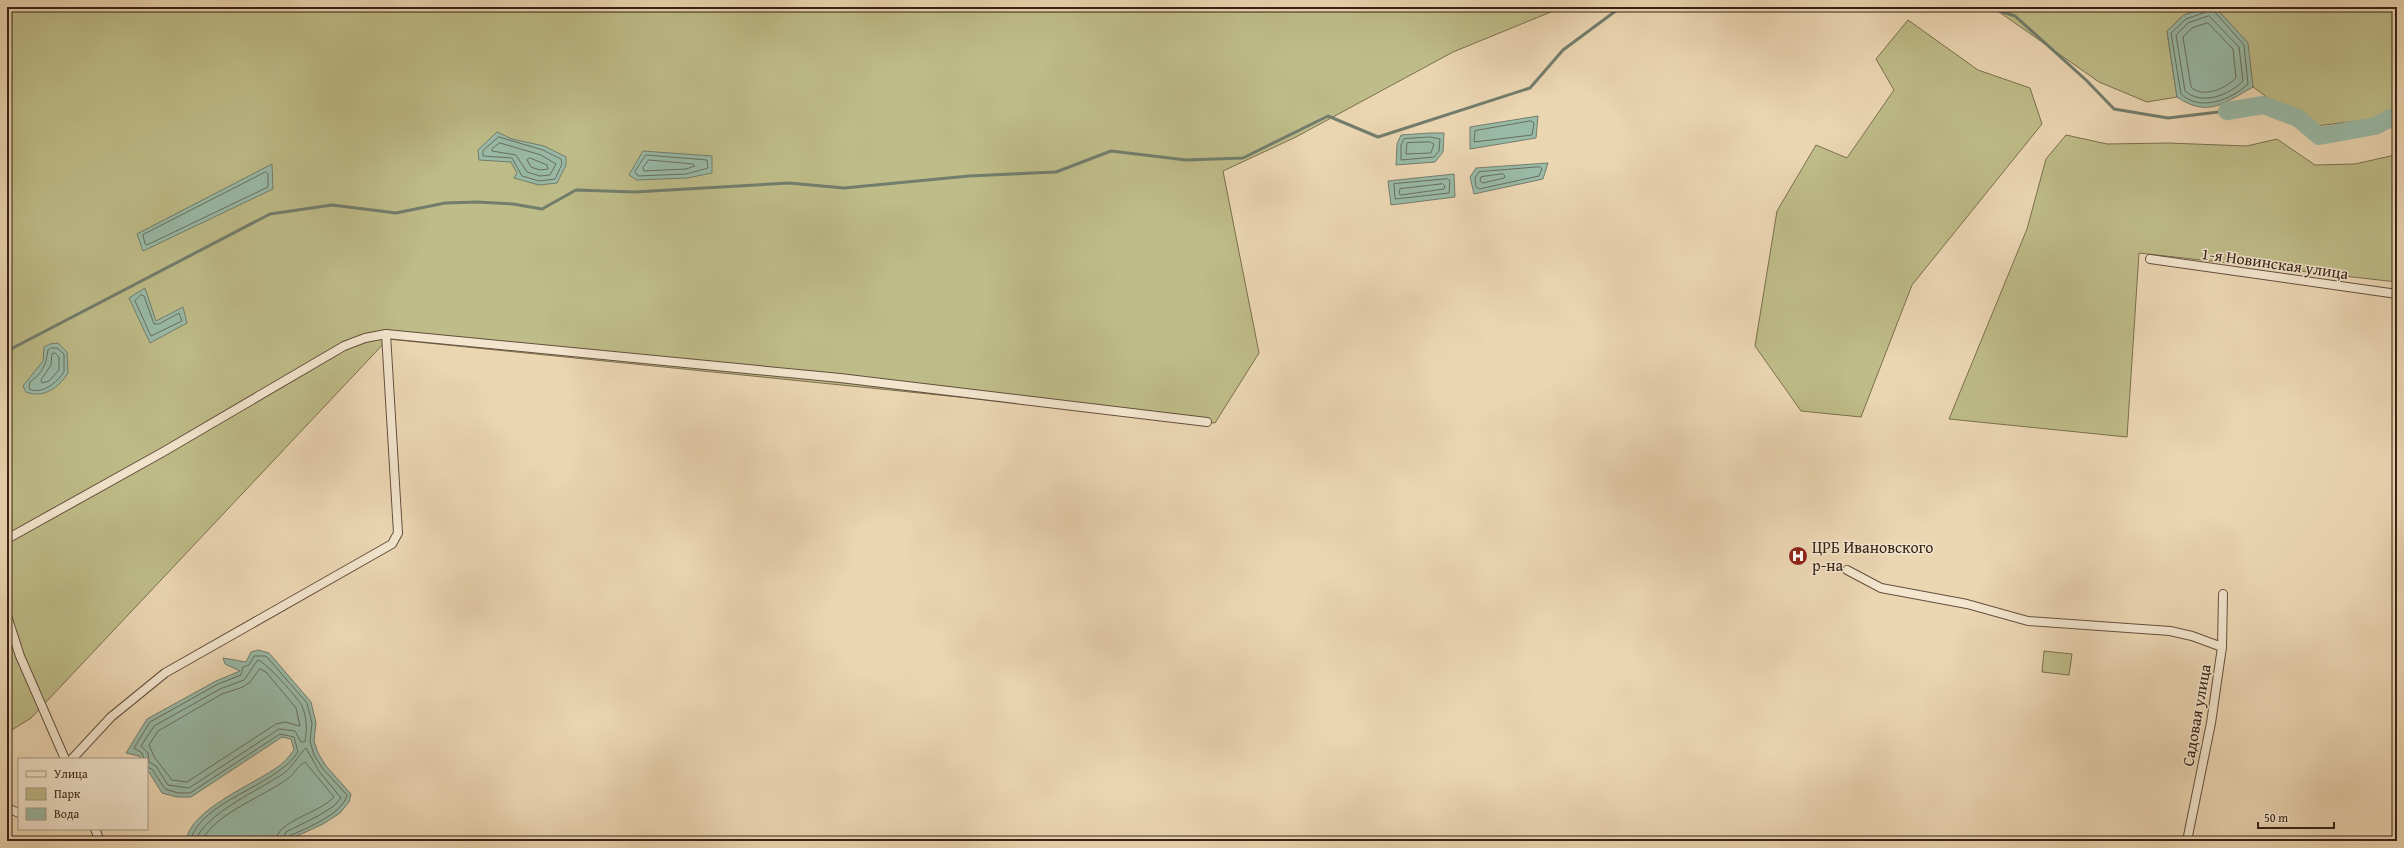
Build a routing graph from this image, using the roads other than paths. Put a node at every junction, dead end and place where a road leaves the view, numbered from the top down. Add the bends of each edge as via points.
1 (2150, 259) dead end
2 (2397, 294) edge
3 (386, 334) junction
4 (1207, 422) dead end
5 (7, 539) edge
6 (1847, 570) dead end
7 (2223, 594) dead end
8 (7, 616) edge
9 (2222, 648) junction
10 (65, 758) edge
11 (73, 758) edge
12 (7, 808) edge
13 (18, 813) edge
14 (95, 830) edge
15 (100, 841) edge
16 (2187, 841) edge

1 - 2 street, 1-я Новинская улица
3 - 4 street via 840,378
3 - 5 street via 344,346 163,452
3 - 11 street via 398,533 392,544 165,673 111,716
6 - 9 street via 1881,588 1967,604 2024,620 2170,631 2192,636
7 - 9 street, Садовая улица
8 - 10 street via 20,656
9 - 16 street, Садовая улица via 2212,723
12 - 13 street
14 - 15 street

